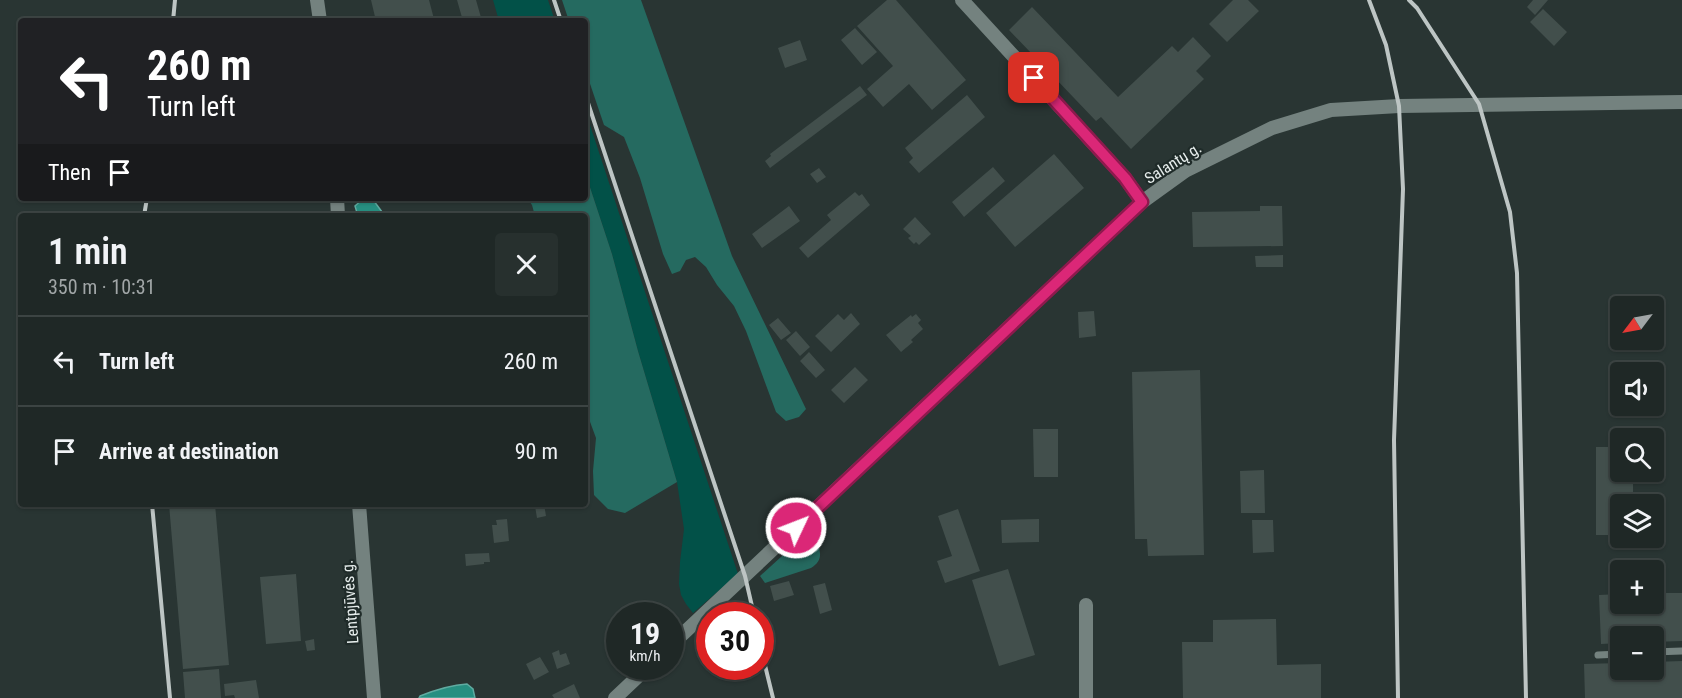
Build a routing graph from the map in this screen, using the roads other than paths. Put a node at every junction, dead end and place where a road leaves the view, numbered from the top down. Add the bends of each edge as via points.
1 (317, 0) edge
2 (962, 0) edge
3 (320, 18) edge
4 (1682, 102) edge
5 (1142, 202) junction
6 (359, 507) edge
7 (1086, 605) dead end
8 (684, 633) edge
9 (1682, 651) edge
10 (1664, 652) edge
11 (1610, 654) edge
12 (1598, 655) dead end
13 (635, 680) edge
14 (374, 698) edge
15 (615, 698) edge
16 (1086, 698) edge

1 - 3 street
2 - 5 street via 1125,178
4 - 5 street, Salantų g. via 1331,110 1272,128 1185,171
5 - 8 street, Salantų g.
6 - 14 street, Lentpjūvės g.
7 - 16 street
9 - 10 lane
11 - 12 lane
13 - 15 street

